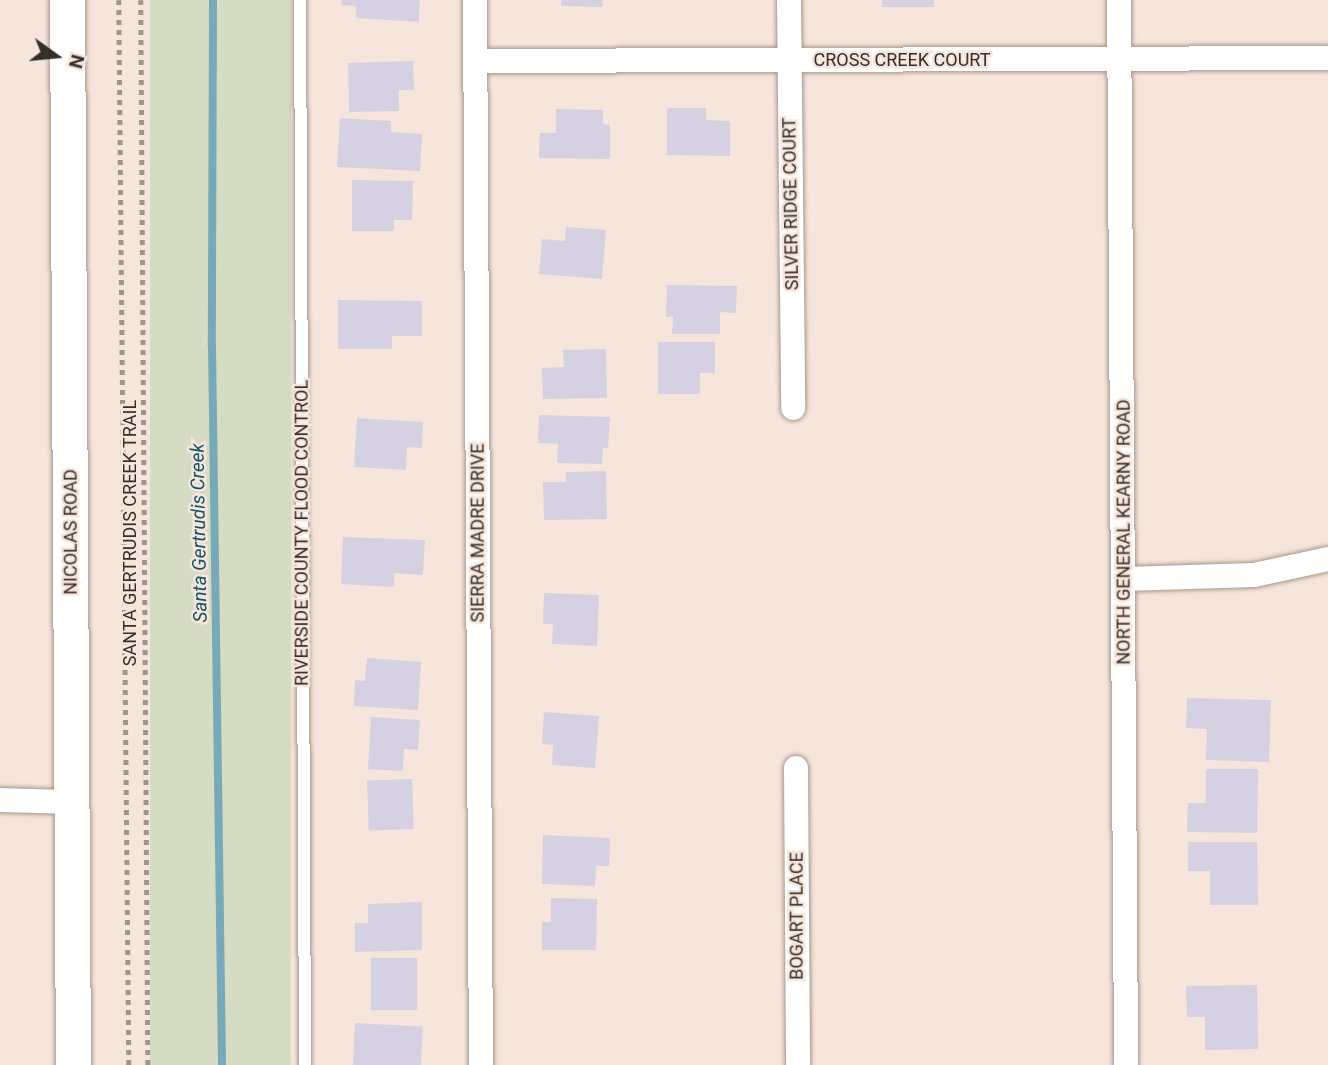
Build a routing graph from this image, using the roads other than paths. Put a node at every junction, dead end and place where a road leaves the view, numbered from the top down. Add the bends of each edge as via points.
1 (67, 0) edge
2 (300, 0) edge
3 (475, 0) edge
4 (789, 0) edge
5 (1119, 0) edge
6 (1328, 58) edge
7 (790, 59) junction
8 (1119, 60) junction
9 (476, 61) junction
10 (793, 408) dead end
11 (1328, 559) edge
12 (1125, 579) junction
13 (796, 768) dead end
14 (0, 800) edge
15 (73, 802) junction
16 (73, 1065) edge
17 (305, 1065) edge
18 (481, 1065) edge
19 (798, 1065) edge
20 (1126, 1065) edge

1 - 15 main road, NICOLAS ROAD
2 - 17 lane, RIVERSIDE COUNTY FLOOD CONTROL
3 - 9 street, SIERRA MADRE DRIVE
4 - 7 street, SILVER RIDGE COURT
5 - 8 street, NORTH GENERAL KEARNY ROAD
6 - 8 street, CROSS CREEK COURT
7 - 8 street, CROSS CREEK COURT
7 - 9 street, CROSS CREEK COURT
7 - 10 street, SILVER RIDGE COURT
8 - 12 street, NORTH GENERAL KEARNY ROAD
9 - 18 street, SIERRA MADRE DRIVE
11 - 12 street via 1254,575
12 - 20 street, NORTH GENERAL KEARNY ROAD
13 - 19 street, BOGART PLACE
14 - 15 street
15 - 16 main road, NICOLAS ROAD

